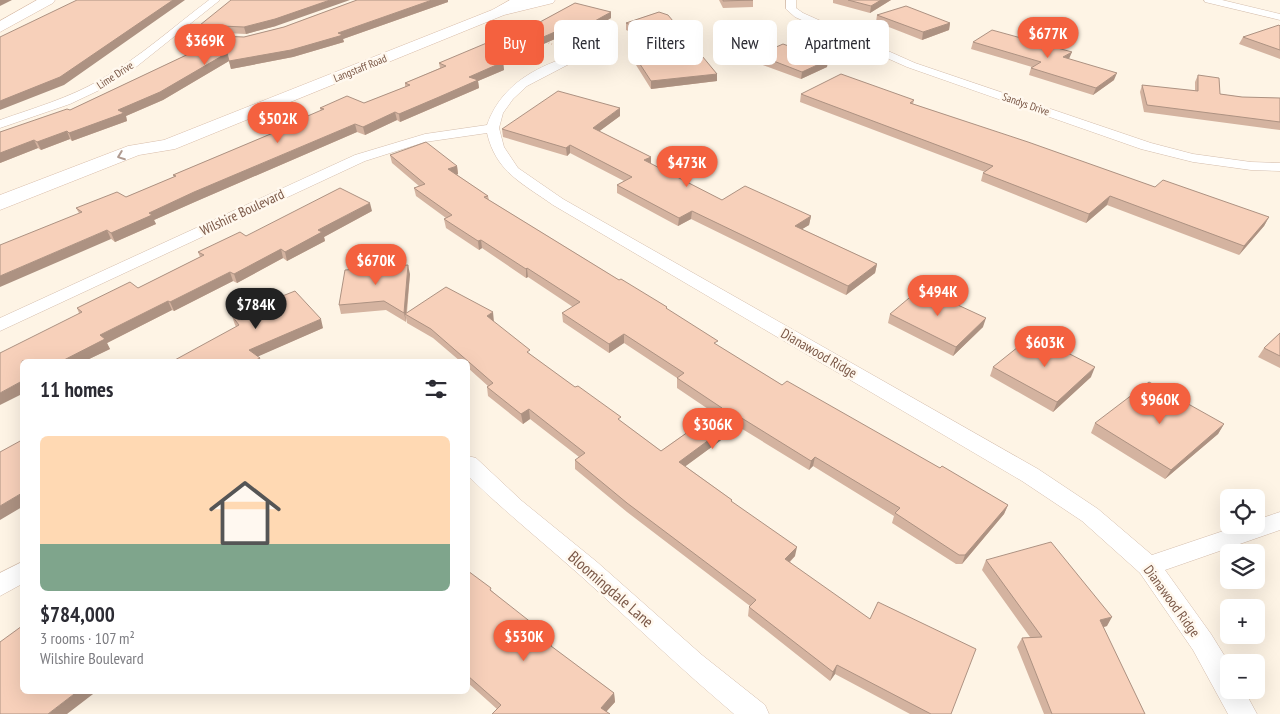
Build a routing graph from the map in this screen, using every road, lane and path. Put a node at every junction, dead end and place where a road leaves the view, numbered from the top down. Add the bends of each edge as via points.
1 (48, 0) edge
2 (215, 0) edge
3 (521, 0) edge
4 (548, 0) edge
5 (791, 0) edge
6 (1209, 0) edge
7 (1280, 17) edge
8 (499, 20) joint
9 (485, 25) edge
10 (0, 27) edge
11 (168, 36) junction
12 (185, 38) dead end
13 (556, 65) edge
14 (0, 124) edge
15 (492, 128) junction
16 (168, 145) junction
17 (1280, 167) edge
18 (0, 204) edge
19 (0, 222) edge
20 (0, 325) edge
21 (470, 466) edge
22 (1280, 521) edge
23 (1148, 566) junction
24 (20, 573) edge
25 (0, 586) edge
26 (1220, 672) edge
27 (1236, 699) edge
28 (755, 714) edge
29 (1243, 714) edge

1 - 10 main road
2 - 11 street, Lime Drive
3 - 8 main road, Langstaff Road
4 - 8 main road, Langstaff Road
5 - 17 street, Sandys Drive via 791,9 799,15 911,65 1136,143 1193,158
6 - 7 street
9 - 16 main road, Langstaff Road
11 - 12 street
11 - 14 street, Lime Drive via 104,83 66,101
13 - 15 street via 539,73 509,96 497,113
15 - 20 street, Wilshire Boulevard via 444,133 360,158
15 - 23 street, Dianawood Ridge via 496,147 512,171 534,187 1030,475 1090,515
16 -> 18 main road, Langstaff Road via 136,150
16 - 19 main road, Langstaff Road via 150,162
21 - 28 street, Bloomingdale Lane
22 - 23 street
23 - 26 street, Dianawood Ridge
24 - 25 street
27 - 29 street, Dianawood Ridge

